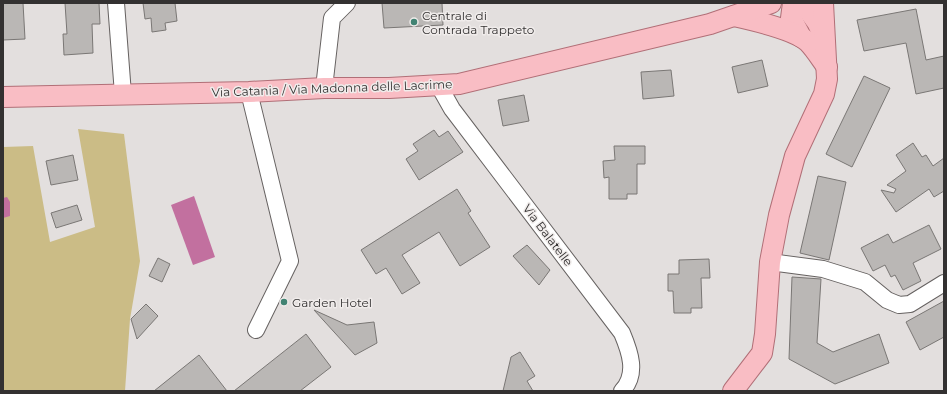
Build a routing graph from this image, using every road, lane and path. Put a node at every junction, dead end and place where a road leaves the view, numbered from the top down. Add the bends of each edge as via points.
1 (116, 3) edge
2 (347, 3) edge
3 (771, 3) edge
4 (793, 3) edge
5 (803, 3) edge
6 (823, 3) edge
7 (734, 16) junction
8 (800, 37) junction
9 (824, 37) junction
10 (827, 67) junction
11 (439, 86) junction
12 (324, 88) junction
13 (249, 92) junction
14 (123, 94) junction
15 (3, 97) edge
16 (770, 262) junction
17 (944, 283) edge
18 (256, 330) dead end
19 (622, 391) edge
20 (733, 391) edge

1 - 14 street
2 - 12 street via 332,18
3 - 7 main road, Via Catania / Via Madonna delle Lacrime
4 - 8 main road via 791,18
5 - 9 main road
6 - 9 main road
7 - 8 main road
7 - 11 main road, Via Catania / Via Madonna delle Lacrime via 592,54 459,84
8 - 10 main road via 808,42
9 - 10 main road
10 - 16 main road via 824,94 795,156 779,215
11 - 12 main road, Via Catania / Via Madonna delle Lacrime
11 - 19 street, Via Balatelle via 452,108 622,333 631,355 631,372 627,386
12 - 13 main road, Via Catania / Via Madonna delle Lacrime
13 - 14 main road, Via Catania / Via Madonna delle Lacrime
13 - 18 street via 290,261
14 - 15 main road, Via Catania / Via Madonna delle Lacrime
16 - 17 street via 824,269 865,282 887,300 899,305 910,304
16 - 20 main road via 762,353

